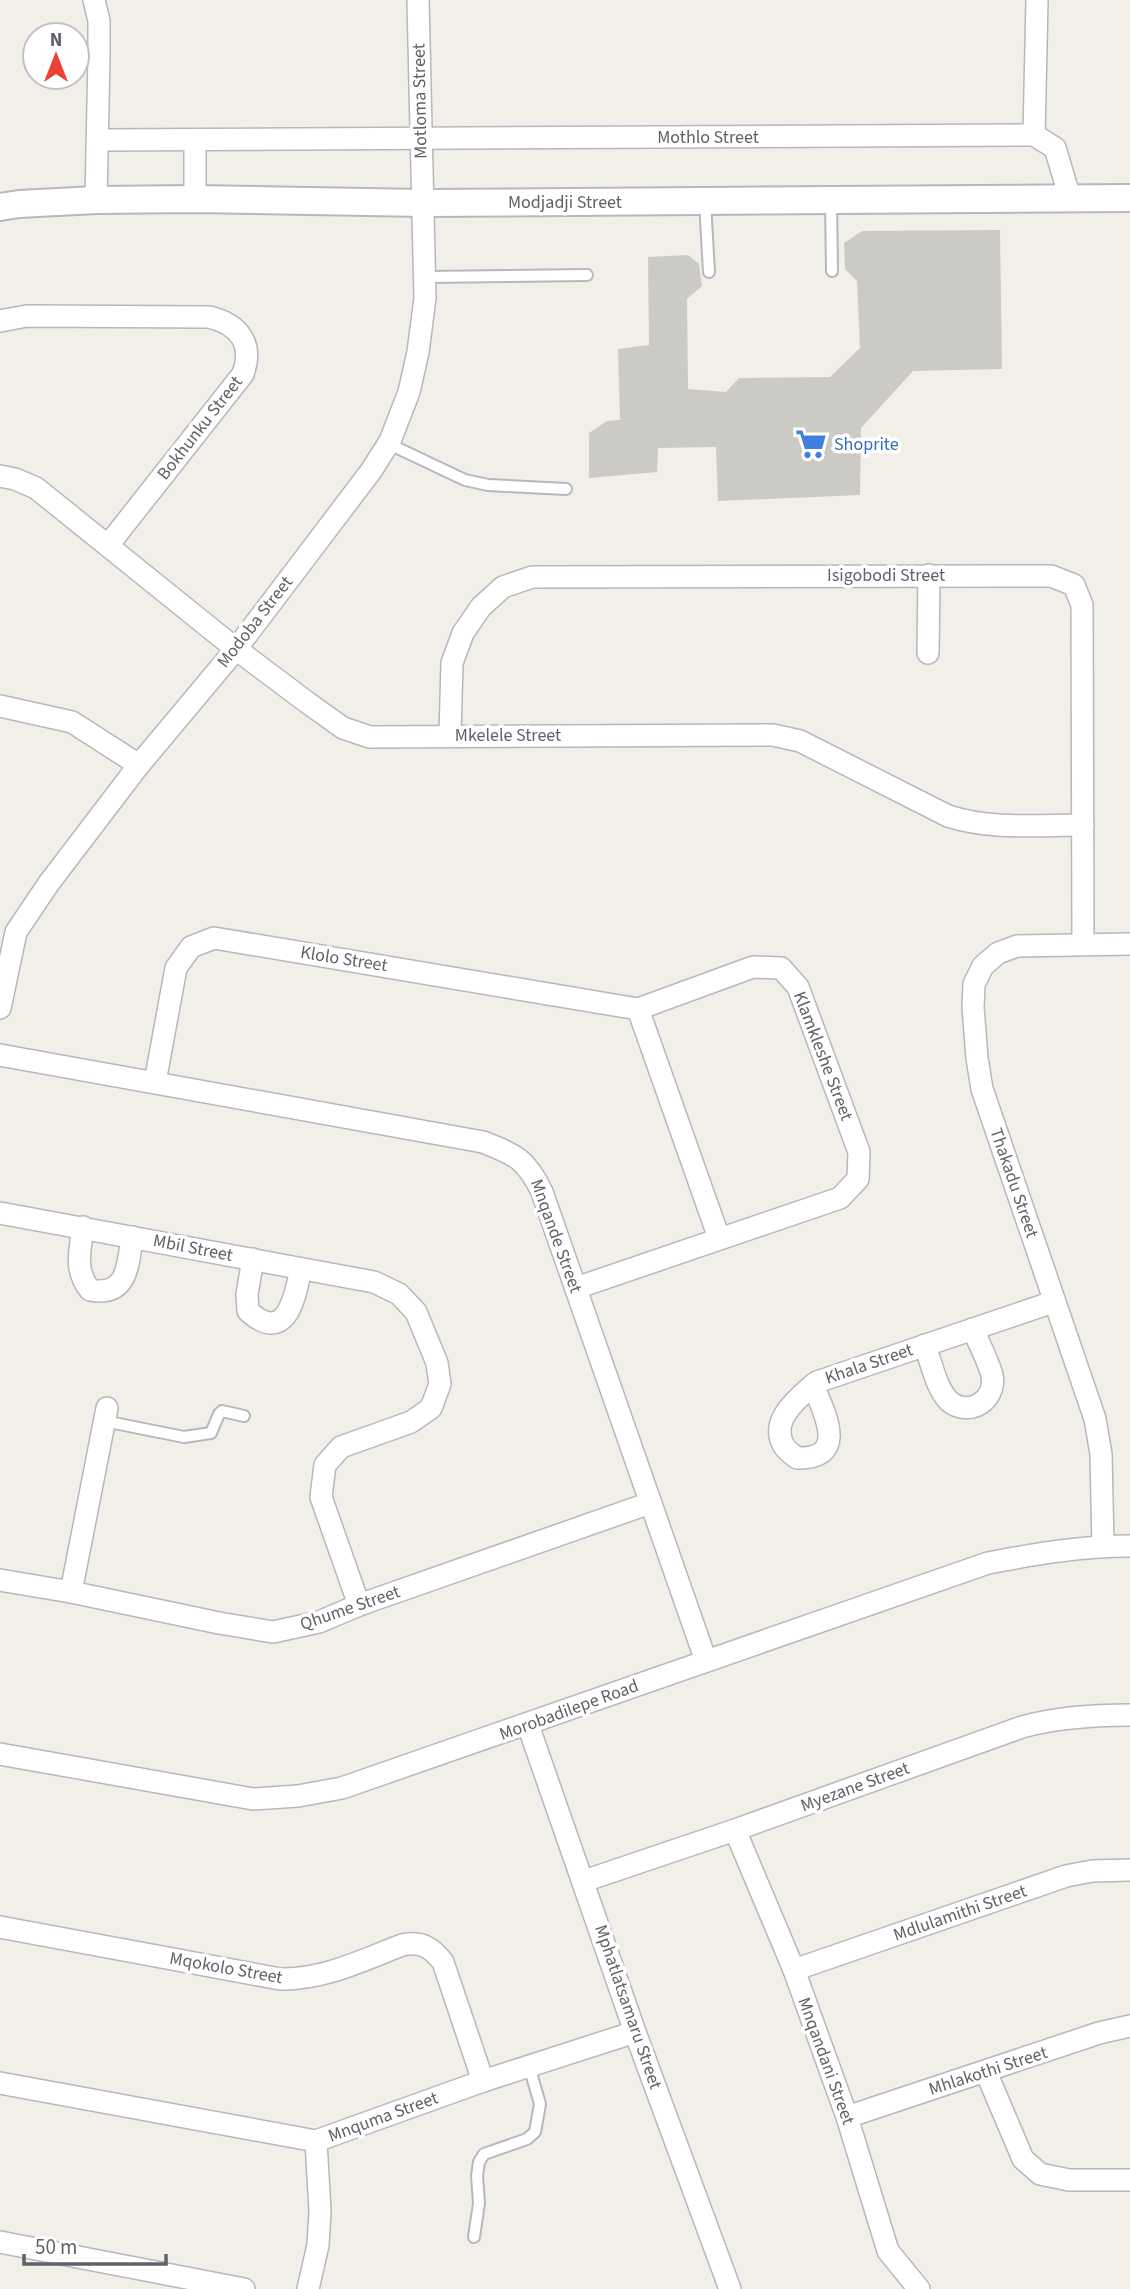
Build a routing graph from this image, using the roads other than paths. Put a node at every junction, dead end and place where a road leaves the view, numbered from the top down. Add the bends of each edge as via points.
1 (94, 0) edge
2 (418, 0) edge
3 (1037, 0) edge
4 (1034, 135) junction
5 (421, 139) junction
6 (98, 140) junction
7 (195, 141) junction
8 (1070, 198) junction
9 (1130, 198) edge
10 (831, 199) junction
11 (96, 200) junction
12 (195, 200) junction
13 (705, 200) junction
14 (423, 203) junction
15 (0, 207) edge
16 (832, 271) dead end
17 (709, 272) dead end
18 (587, 275) dead end
19 (425, 277) junction
20 (0, 321) edge
21 (388, 444) junction
22 (0, 477) edge
23 (566, 489) dead end
24 (108, 544) junction
25 (929, 575) junction
26 (236, 649) junction
27 (928, 653) dead end
28 (0, 706) edge
29 (450, 735) junction
30 (139, 765) junction
31 (1083, 825) junction
32 (8, 931) edge
33 (1083, 944) junction
34 (1130, 944) edge
35 (0, 1007) edge
36 (638, 1009) junction
37 (0, 1055) edge
38 (155, 1082) junction
39 (0, 1213) edge
40 (83, 1227) junction
41 (132, 1237) junction
42 (719, 1238) junction
43 (253, 1259) junction
44 (301, 1269) junction
45 (576, 1288) junction
46 (1054, 1302) junction
47 (973, 1329) junction
48 (925, 1345) junction
49 (813, 1385) dead end
50 (106, 1414) joint
51 (244, 1416) dead end
52 (650, 1503) junction
53 (1103, 1546) junction
54 (1130, 1546) edge
55 (0, 1580) edge
56 (71, 1592) junction
57 (359, 1605) junction
58 (706, 1661) junction
59 (1130, 1715) edge
60 (528, 1725) junction
61 (0, 1754) edge
62 (735, 1830) junction
63 (1130, 1870) edge
64 (584, 1881) junction
65 (0, 1927) edge
66 (794, 1970) junction
67 (1130, 2026) edge
68 (635, 2032) junction
69 (529, 2066) junction
70 (986, 2072) junction
71 (483, 2081) junction
72 (0, 2083) edge
73 (847, 2117) junction
74 (316, 2141) junction
75 (1130, 2180) edge
76 (474, 2237) dead end
77 (0, 2242) edge
78 (244, 2289) edge
79 (308, 2289) edge
80 (730, 2289) edge
81 (919, 2289) edge

1 - 6 street via 99,21
2 - 5 street, Motloma Street
3 - 4 street
4 - 5 street, Mothlo Street
4 - 8 street via 1055,148
5 - 7 street, Mothlo Street
5 - 14 street, Motloma Street
6 - 7 street, Mothlo Street
6 - 11 street
7 - 12 street
8 - 9 street, Modjadji Street
8 - 10 street, Modjadji Street
10 - 13 street, Modjadji Street
10 - 16 lane
11 - 12 street, Modjadji Street
11 - 15 street, Modjadji Street
12 - 14 street, Modjadji Street
13 - 14 street, Modjadji Street
13 - 17 lane
14 - 19 street, Modoba Street
18 - 19 lane
19 - 21 street, Modoba Street via 418,352 409,392
20 - 24 street, Bokhunku Street via 27,316 209,317 233,327 247,348 243,374
21 - 23 lane via 465,480
21 - 26 street, Modoba Street
22 - 24 street, Mkelele Street via 36,488
24 - 26 street, Mkelele Street
25 - 27 street
25 - 29 street, Isigobodi Street via 532,577 503,587 463,633 452,663
25 - 31 street, Isigobodi Street via 1051,576 1074,585 1082,604
26 - 29 street, Mkelele Street via 343,728 370,737
26 - 30 street, Modoba Street
28 - 30 street via 72,722
29 - 31 street, Mkelele Street via 773,735 800,741 948,817 984,824
30 - 32 street, Modoba Street
31 - 33 street, Isigobodi Street
32 - 35 street, Modoba Street
33 - 34 street, Thakadu Street
33 - 46 street, Thakadu Street via 1017,946 998,953 983,966 974,984 982,1089
36 - 38 street, Klolo Street via 214,938 191,947 176,968
36 - 42 street
36 - 42 street, Klamkleshe Street via 753,967 780,968 798,987 859,1152 858,1179 840,1198
37 - 38 street, Mnqande Street
38 - 45 street, Mnqande Street via 483,1142 512,1153 531,1170 542,1192
39 - 40 street, Mbil Street
40 - 41 street, Mbil Street
40 - 41 street, Mbil Street via 82,1280 90,1290 104,1293 126,1275
41 - 43 street, Mbil Street
42 - 45 street, Klamkleshe Street
43 - 44 street, Mbil Street
43 - 44 street, Mbil Street via 248,1311 273,1323 293,1306
44 - 57 street, Mbil Street via 373,1282 399,1294 416,1312 437,1363 440,1384 431,1408 411,1422 341,1447 325,1465 321,1497
45 - 52 street, Mnqande Street
46 - 47 street, Khala Street
46 - 53 street, Thakadu Street via 1095,1419 1101,1454
47 - 48 street, Khala Street
47 - 48 street, Khala Street via 992,1376 992,1390 986,1401 976,1406 950,1401 940,1388
48 - 49 street, Khala Street
50 - 51 lane via 190,1438 211,1433 222,1412
50 - 56 street
52 - 57 street, Qhume Street
52 - 58 street, Mnqande Street
53 - 54 street, Morobadilepe Road
53 - 58 street, Morobadilepe Road via 988,1563
55 - 56 street, Qhume Street
56 - 57 street, Qhume Street via 273,1632 319,1622
58 - 60 street, Morobadilepe Road
59 - 62 street, Myezane Street via 1050,1719
60 - 61 street, Morobadilepe Road via 342,1788 253,1799
60 - 64 street, Mphatlatsamaru Street
62 - 64 street, Myezane Street
62 - 66 street, Mnqandani Street
63 - 66 street, Mdlulamithi Street via 1066,1876
64 - 68 street, Mphatlatsamaru Street
65 - 71 street, Mqokolo Street via 291,1979 324,1974 402,1945 424,1945 443,1962
66 - 73 street, Mnqandani Street
67 - 70 street, Mhlakothi Street
68 - 69 street, Mnquma Street
68 - 80 street, Mphatlatsamaru Street
69 - 71 street, Mnquma Street
69 - 76 lane via 540,2104 535,2132 484,2154 479,2162
70 - 73 street, Mhlakothi Street
70 - 75 street via 1023,2159 1040,2174 1069,2180
71 - 74 street, Mnquma Street
72 - 74 street, Mnquma Street
73 - 81 street, Mnqandani Street via 888,2251
74 - 79 street via 320,2211
77 - 78 street

